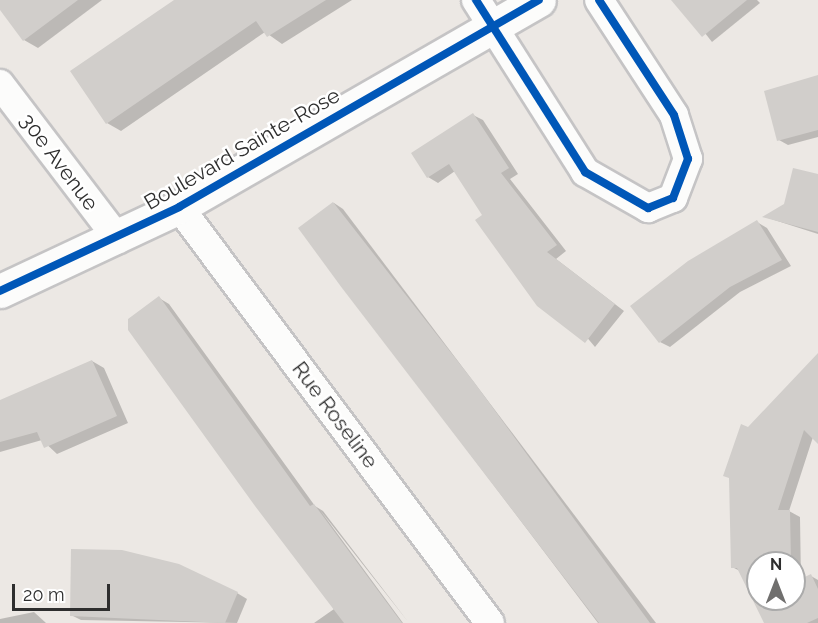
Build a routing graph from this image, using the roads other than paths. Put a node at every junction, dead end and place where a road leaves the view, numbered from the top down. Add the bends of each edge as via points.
1 (539, 0) edge
2 (599, 0) edge
3 (485, 12) edge
4 (0, 84) edge
5 (179, 207) junction
6 (118, 239) junction
7 (0, 291) edge
8 (490, 623) edge

1 - 3 street, Boulevard Sainte-Rose
2 - 3 street via 674,115 688,159 673,198 648,208 585,172
3 - 5 street, Boulevard Sainte-Rose
4 - 6 street, 30e Avenue
5 - 6 street, Boulevard Sainte-Rose
5 - 8 street, Rue Roseline
6 - 7 street, Boulevard Sainte-Rose

